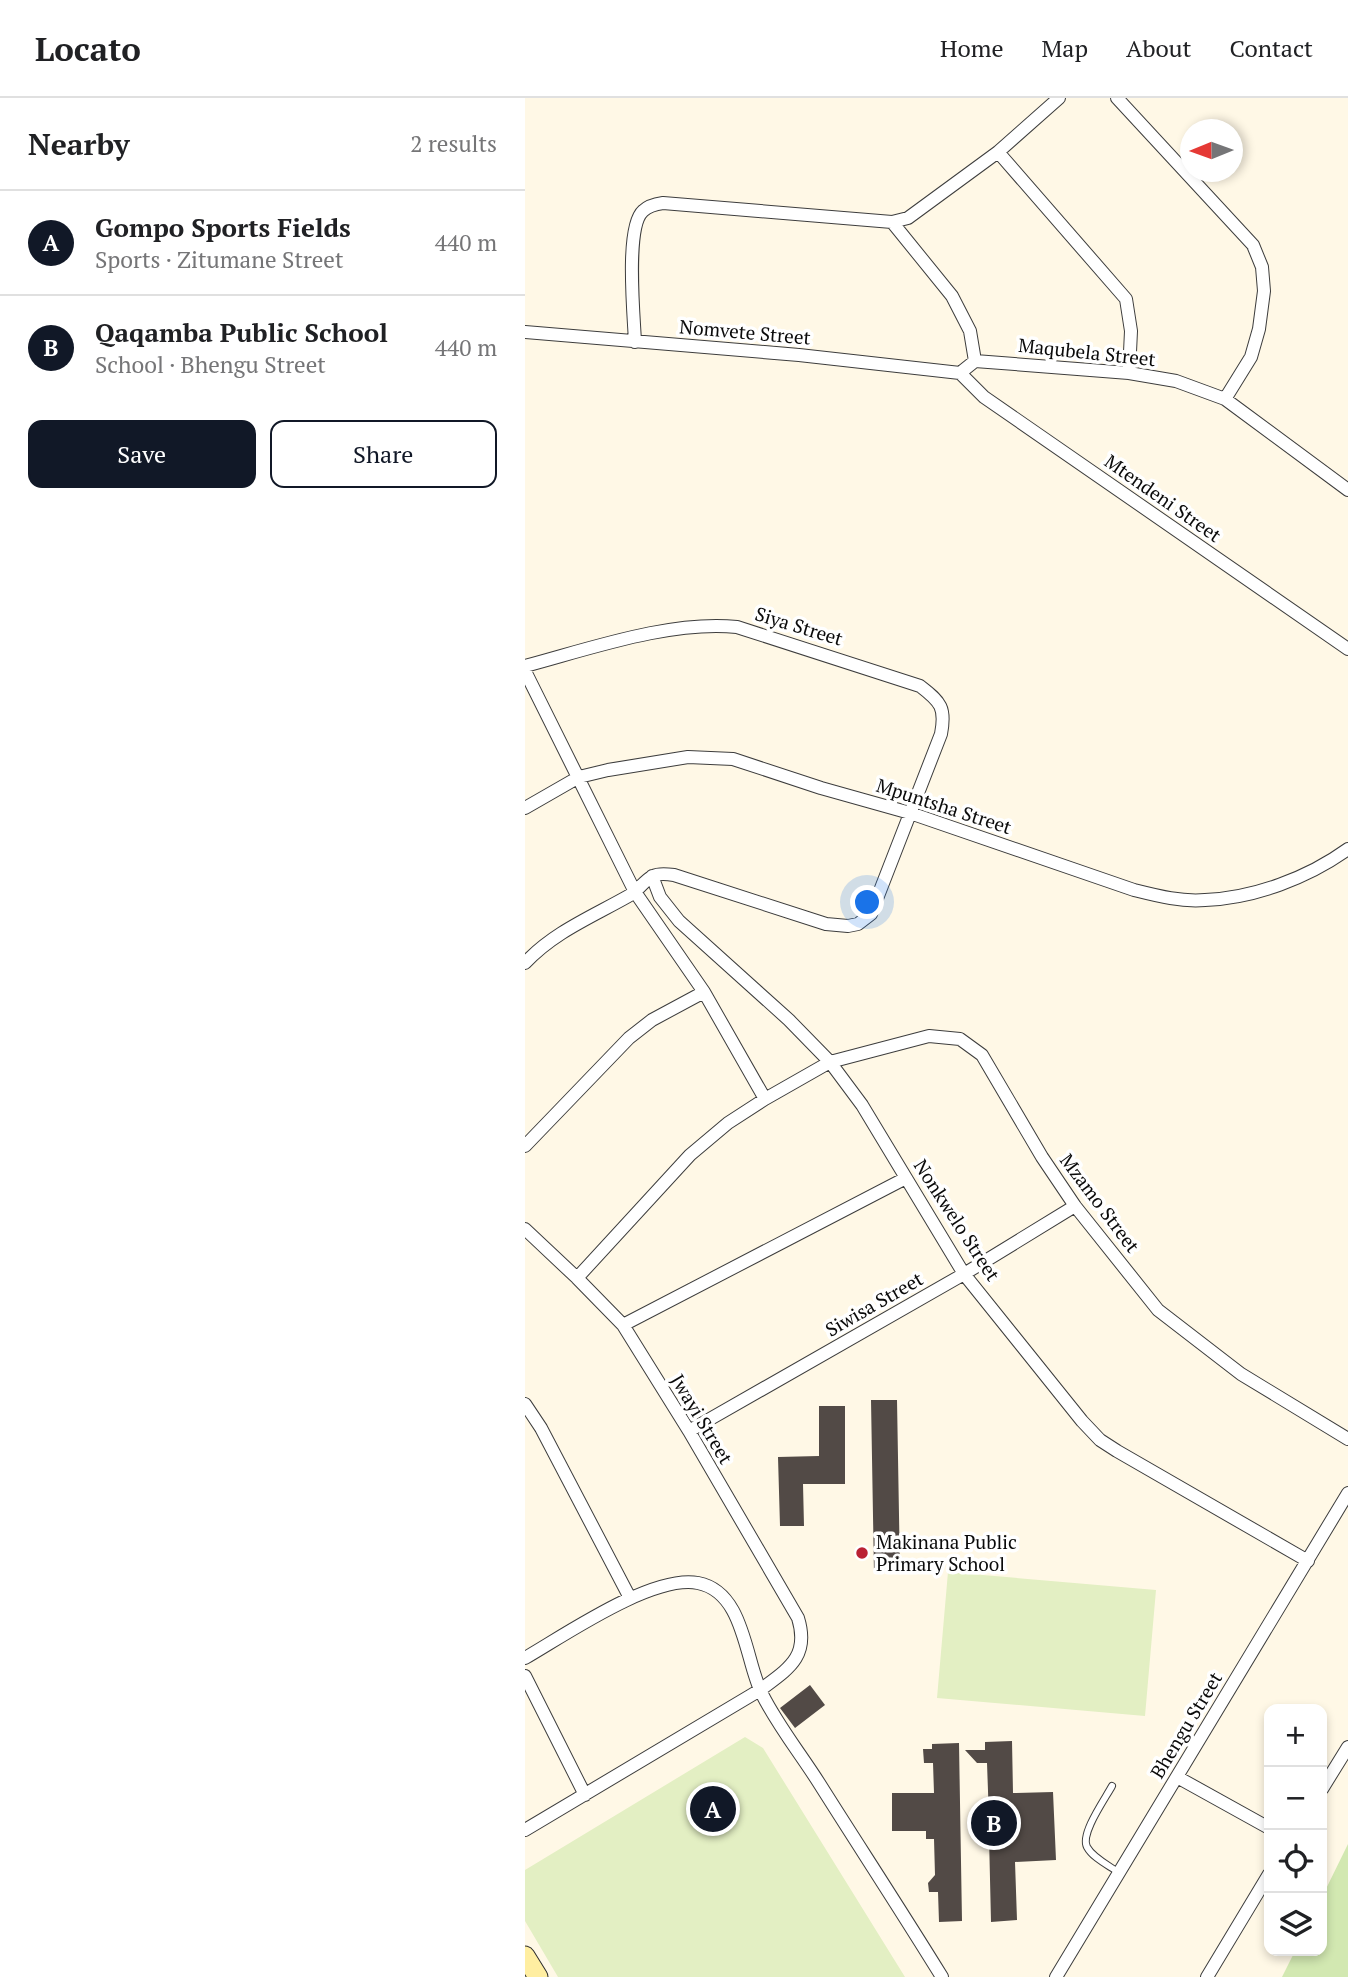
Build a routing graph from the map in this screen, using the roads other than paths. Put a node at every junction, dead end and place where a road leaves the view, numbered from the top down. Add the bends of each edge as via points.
1 (1059, 98) edge
2 (1117, 98) edge
3 (998, 152) junction
4 (892, 222) junction
5 (525, 332) edge
6 (635, 342) junction
7 (975, 361) junction
8 (960, 373) junction
9 (1129, 373) junction
10 (1226, 399) junction
11 (1346, 484) edge
12 (1348, 649) edge
13 (525, 668) edge
14 (579, 777) junction
15 (525, 808) edge
16 (910, 813) junction
17 (1348, 849) edge
18 (652, 876) junction
19 (635, 892) junction
20 (525, 963) edge
21 (704, 992) junction
22 (830, 1062) junction
23 (765, 1099) junction
24 (525, 1146) edge
25 (906, 1178) junction
26 (1075, 1206) junction
27 (525, 1229) edge
28 (964, 1274) junction
29 (577, 1278) junction
30 (622, 1325) junction
31 (525, 1404) edge
32 (689, 1431) junction
33 (1348, 1439) edge
34 (1348, 1493) edge
35 (1308, 1561) junction
36 (630, 1598) junction
37 (525, 1658) edge
38 (525, 1676) edge
39 (760, 1690) junction
40 (1348, 1747) edge
41 (1177, 1777) junction
42 (1327, 1781) edge
43 (1112, 1786) dead end
44 (585, 1795) junction
45 (1264, 1825) edge
46 (525, 1830) edge
47 (1118, 1872) junction
48 (1264, 1882) edge
49 (525, 1956) edge
50 (538, 1977) edge
51 (942, 1977) edge
52 (1056, 1977) edge
53 (1207, 1977) edge

1 - 3 street
2 - 10 street via 1253,244 1262,267 1259,329 1251,358
3 - 4 street via 918,212
3 - 9 street via 1126,299 1132,331
4 - 6 street via 709,206 650,207 638,218 631,264
4 - 7 street via 958,305 970,331
5 - 6 street, Nomvete Street
6 - 8 street, Nomvete Street
7 - 8 street
7 - 9 street, Maqubela Street
8 - 12 street, Mtendeni Street via 984,397
9 - 10 street, Maqubela Street via 1176,381
10 - 11 street, Maqubela Street
13 - 14 street
13 - 16 street, Siya Street via 610,643 717,625 737,627 921,686 937,699 944,716
14 - 15 street, Mpuntsha Street
14 - 16 street, Mpuntsha Street via 688,757 733,759
14 - 19 street
16 - 17 street, Mpuntsha Street via 1171,899 1206,901 1259,891 1299,877
16 - 18 street via 871,914 858,924 826,923 674,875
18 - 19 street
18 - 22 street, Nonkwelo Street via 660,897 680,921
19 - 20 street via 565,929
19 - 21 street
21 - 23 street
21 - 24 street via 629,1038
22 - 23 street, Mzamo Street
22 - 25 street, Nonkwelo Street
22 - 26 street, Mzamo Street via 929,1037 960,1039 982,1055
23 - 29 street, Mzamo Street via 690,1155
25 - 28 street, Nonkwelo Street
25 - 30 street
26 - 28 street, Siwisa Street
26 - 33 street, Mzamo Street via 1158,1310 1241,1374
27 - 29 street, Jwayi Street
28 - 32 street, Siwisa Street
28 - 35 street, Nonkwelo Street via 1100,1440
29 - 30 street, Jwayi Street
30 - 32 street, Jwayi Street
31 - 36 street
32 - 39 street, Jwayi Street via 802,1631 799,1654 790,1668
34 - 35 street, Bhengu Street
35 - 41 street, Bhengu Street
36 - 37 street
36 - 39 street via 686,1582 703,1584 722,1597 746,1640
38 - 44 street
39 - 44 street
39 - 51 street
40 - 42 street
41 - 45 street
41 - 47 street, Bhengu Street
43 - 47 lane via 1089,1826 1086,1842 1089,1850
44 - 46 street
47 - 52 street, Bhengu Street
48 - 53 street
49 - 50 street

